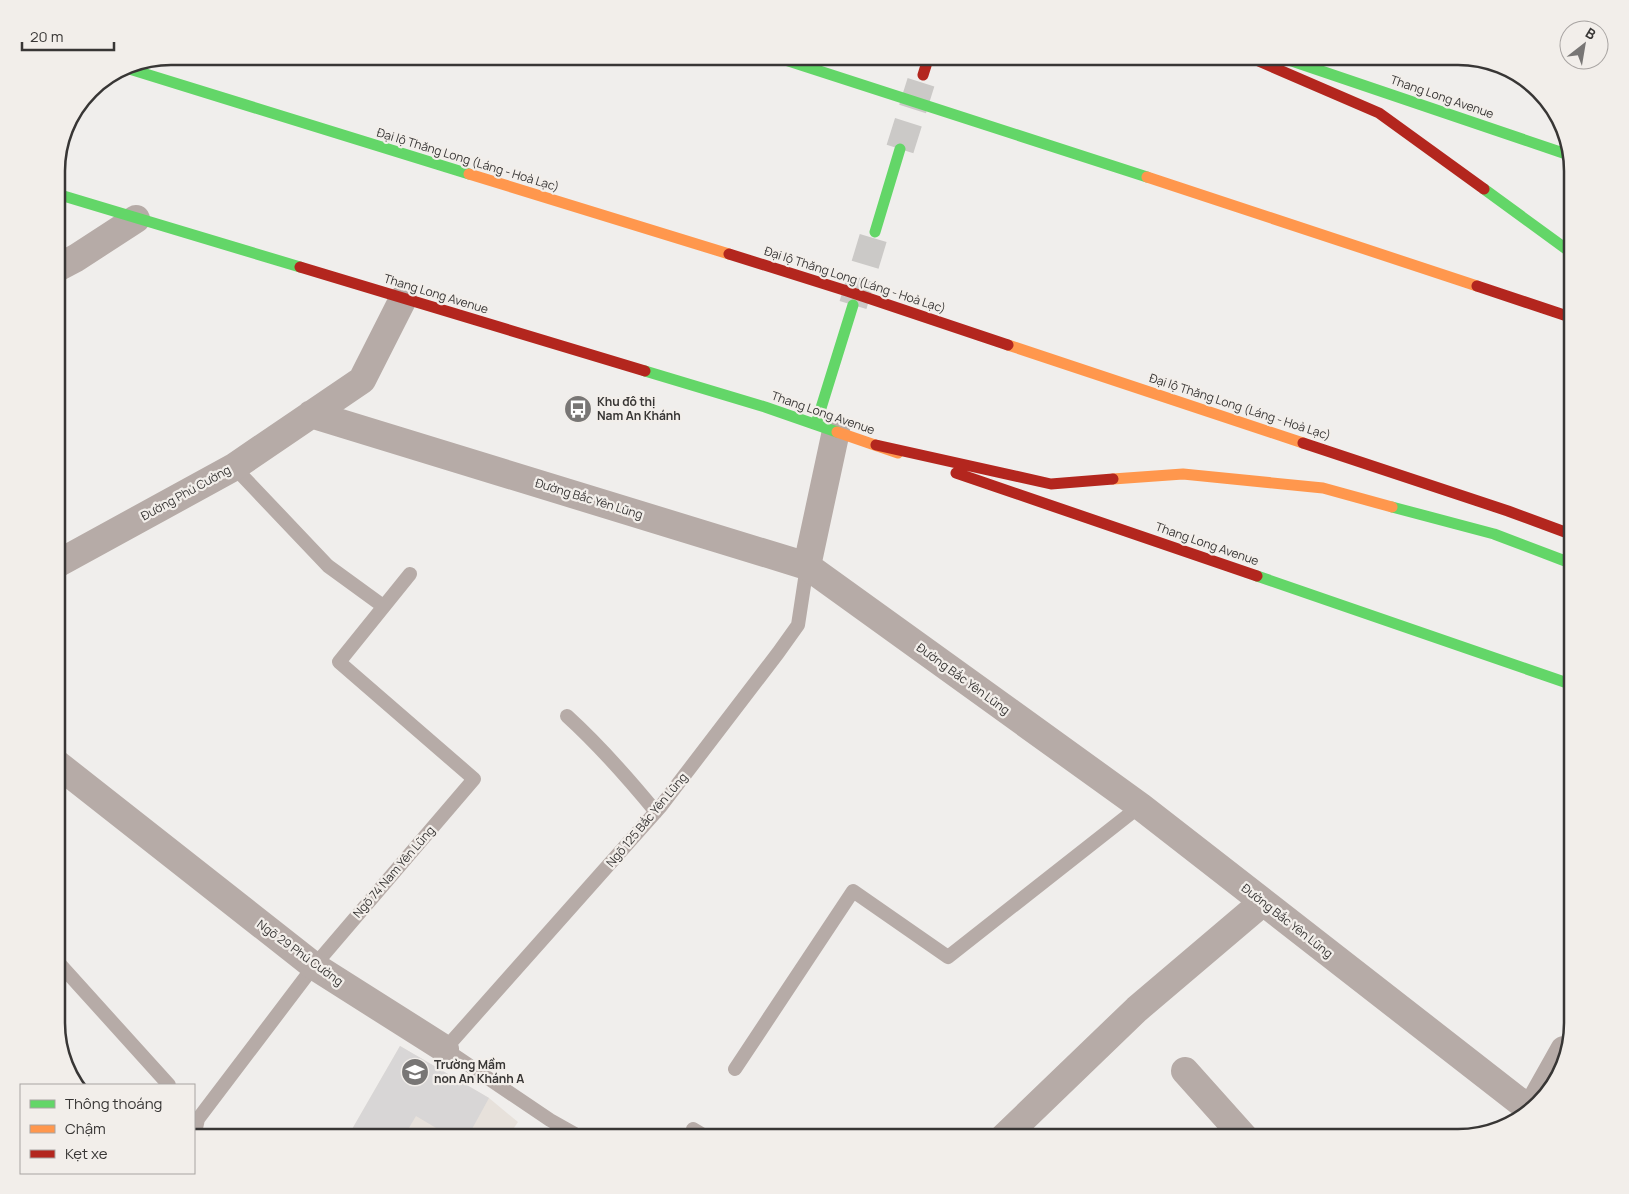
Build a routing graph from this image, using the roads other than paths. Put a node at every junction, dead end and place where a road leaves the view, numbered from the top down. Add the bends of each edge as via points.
1 (802, 65) edge
2 (926, 65) edge
3 (1267, 65) edge
4 (1304, 65) edge
5 (136, 72) edge
6 (923, 75) tunnel mouth
7 (900, 149) tunnel mouth
8 (1562, 152) edge
9 (65, 197) edge
10 (136, 219) junction
11 (875, 232) tunnel mouth
12 (1564, 247) edge
13 (65, 258) edge
14 (403, 299) junction
15 (853, 305) tunnel mouth
16 (1564, 315) edge
17 (311, 414) junction
18 (826, 428) junction
19 (876, 445) junction
20 (234, 467) junction
21 (1564, 532) edge
22 (65, 559) edge
23 (1564, 561) edge
24 (807, 566) junction
25 (410, 574) dead end
26 (383, 606) junction
27 (1564, 682) edge
28 (566, 716) dead end
29 (65, 771) edge
30 (1140, 806) junction
31 (656, 812) junction
32 (1263, 902) junction
33 (314, 966) junction
34 (65, 970) edge
35 (445, 1049) junction
36 (735, 1069) dead end
37 (1185, 1071) dead end
38 (167, 1084) edge
39 (1523, 1106) edge
40 (196, 1116) edge
41 (566, 1129) edge
42 (1012, 1129) edge
43 (1237, 1129) edge

1 - 16 main road
2 - 6 main road
3 - 12 main road via 1379,113
4 - 8 main road, Thang Long Avenue
5 - 21 main road, Đại lộ Thăng Long (Láng - Hoà Lạc) via 847,291
7 - 11 main road
9 - 10 main road, Thang Long Avenue
10 - 13 street
10 - 14 main road, Thang Long Avenue
14 - 17 street, Đường Phú Cường via 362,380
14 - 18 main road, Thang Long Avenue
15 - 18 main road
17 - 20 street, Đường Phú Cường
17 - 24 street, Đường Bắc Yên Lũng
18 - 19 main road, Thang Long Avenue
18 - 24 street
19 - 23 main road via 1051,484 1183,474 1324,488 1494,534
19 - 27 main road, Thang Long Avenue
20 - 22 street, Đường Phú Cường
20 - 26 lane via 328,566
24 - 30 street, Đường Bắc Yên Lũng
24 - 31 lane, Ngõ 125 Bắc Yên Lũng via 798,626
25 - 26 lane
26 - 33 lane, Ngõ 74 Nam Yên Lũng via 339,662 474,779
28 - 31 lane via 627,776
29 - 33 street, Ngõ 29 Phú Cường
30 - 32 street, Đường Bắc Yên Lũng
30 - 36 lane via 948,957 852,891
31 - 35 lane, Ngõ 125 Bắc Yên Lũng
32 - 39 street, Đường Bắc Yên Lũng
32 - 42 street via 1137,1009
33 - 35 street, Ngõ 29 Phú Cường
33 - 40 lane, Ngõ 74 Nam Yên Lũng
34 - 38 lane
35 - 41 lane, Ngõ 29 Phú Cường
37 - 43 street

